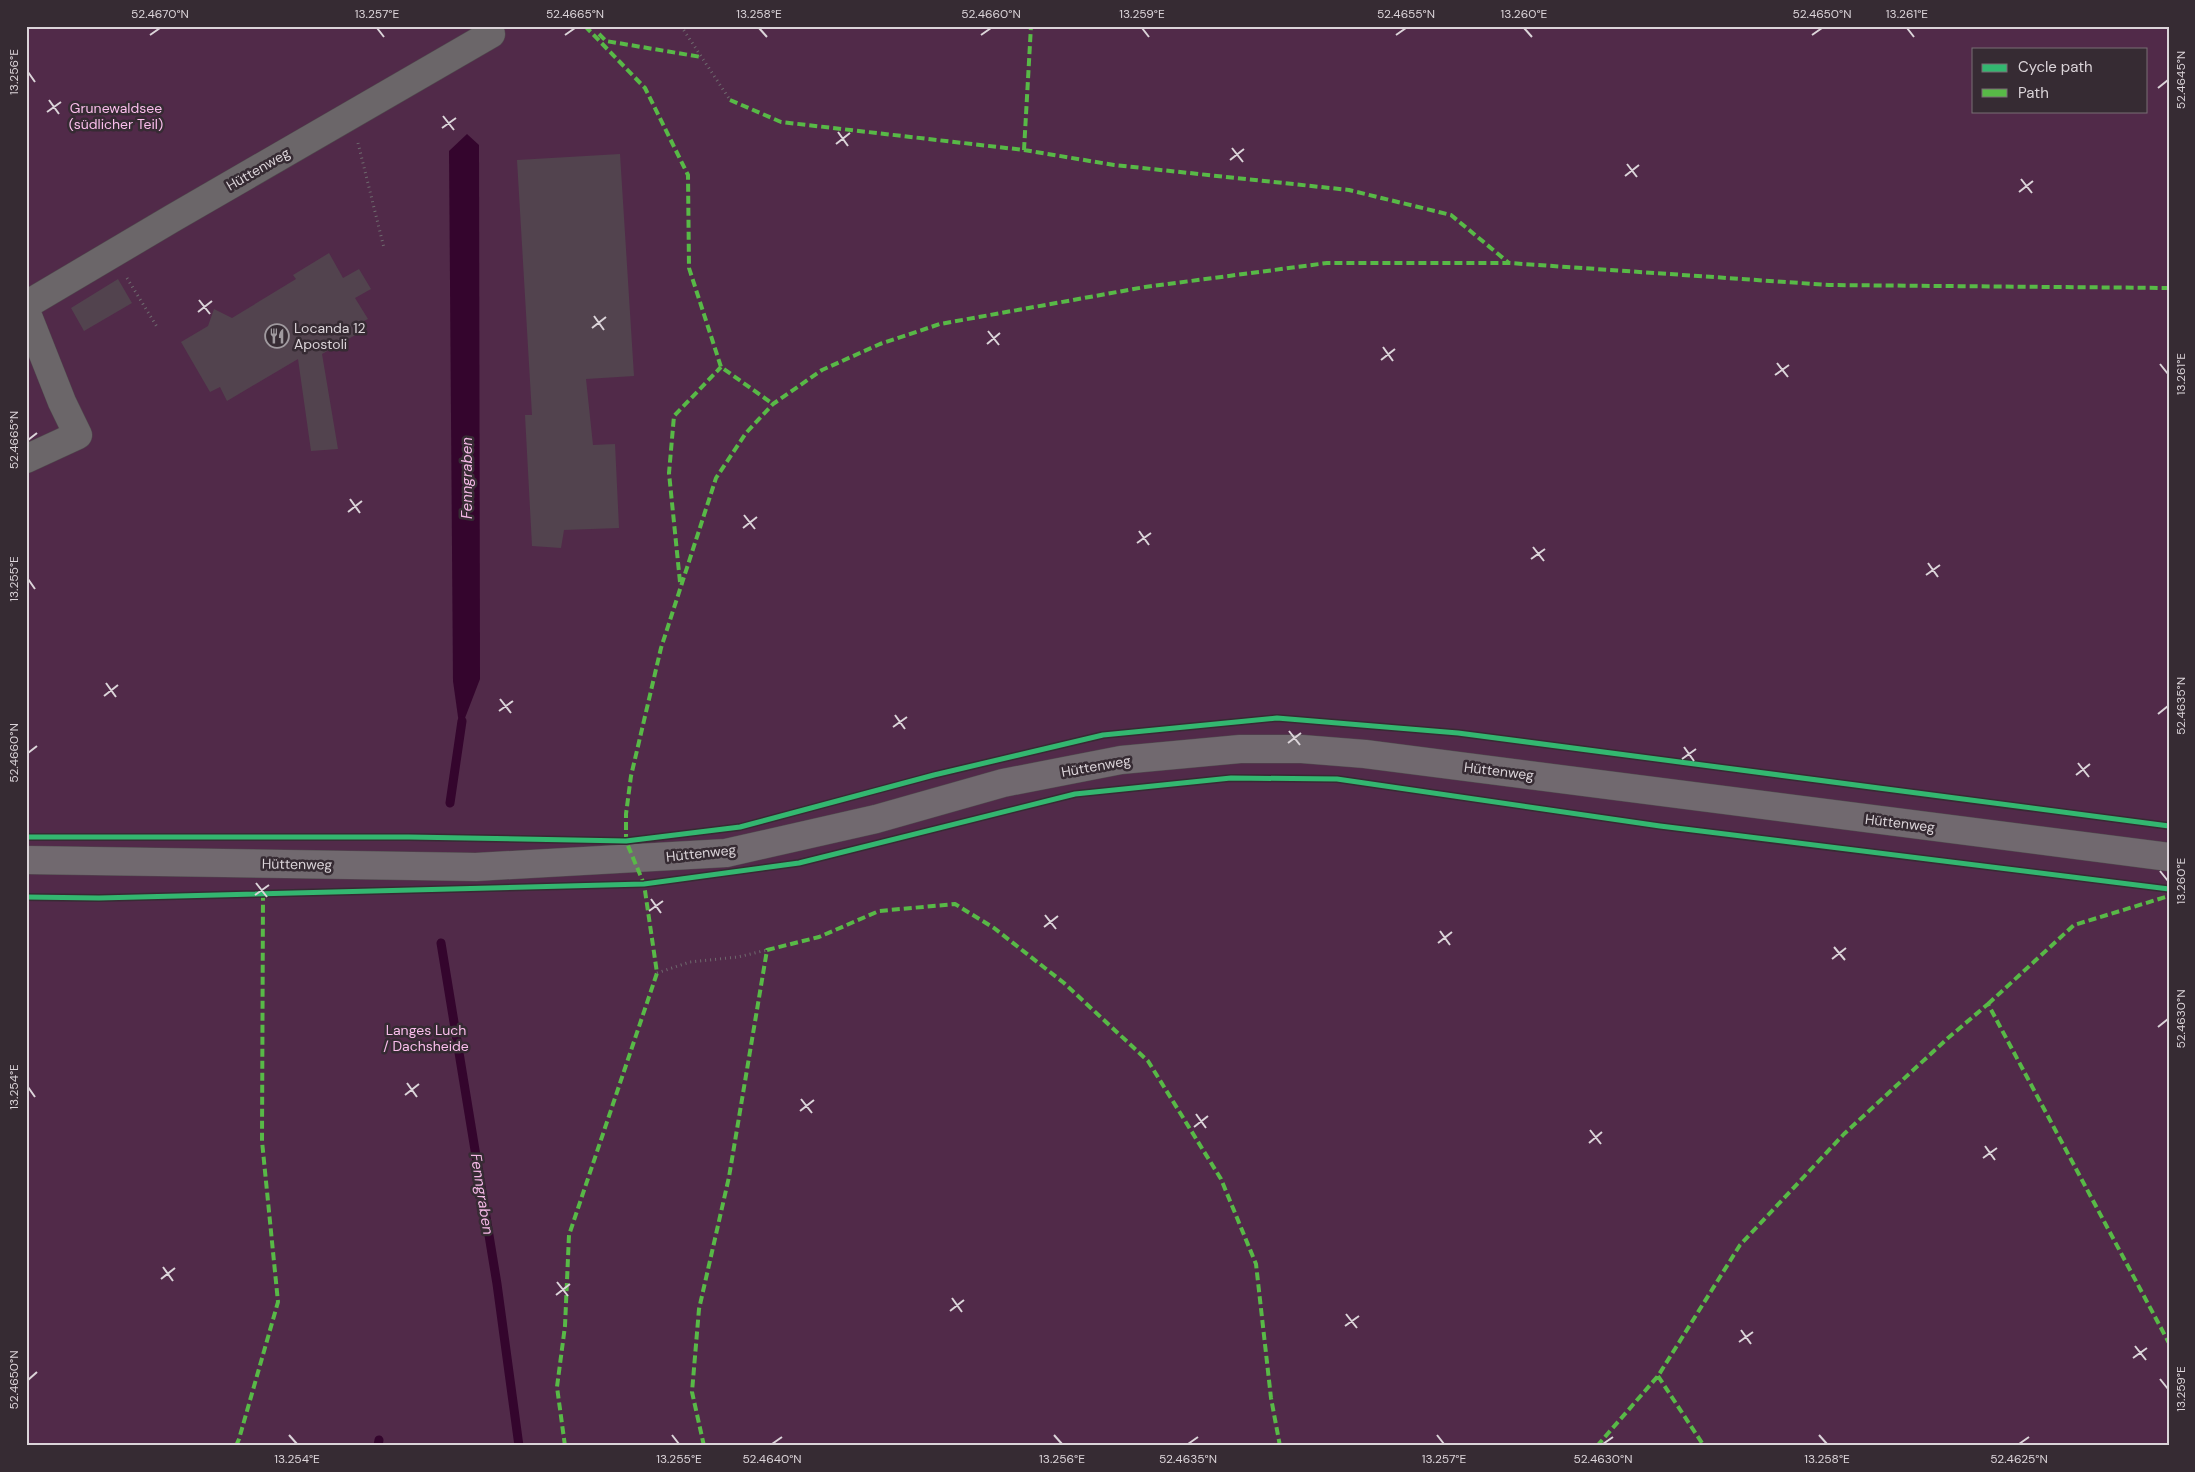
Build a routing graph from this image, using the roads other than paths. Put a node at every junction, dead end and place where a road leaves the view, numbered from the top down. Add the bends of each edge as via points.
1 (491, 34) dead end
2 (26, 306) edge
3 (26, 311) edge
4 (26, 459) edge
5 (2169, 857) edge
6 (26, 860) edge

1 - 2 lane, Hüttenweg
3 - 4 lane via 78,435
5 - 6 main road, Hüttenweg via 1365,754 1267,749 1103,764 1003,784 876,819 726,852 476,867

